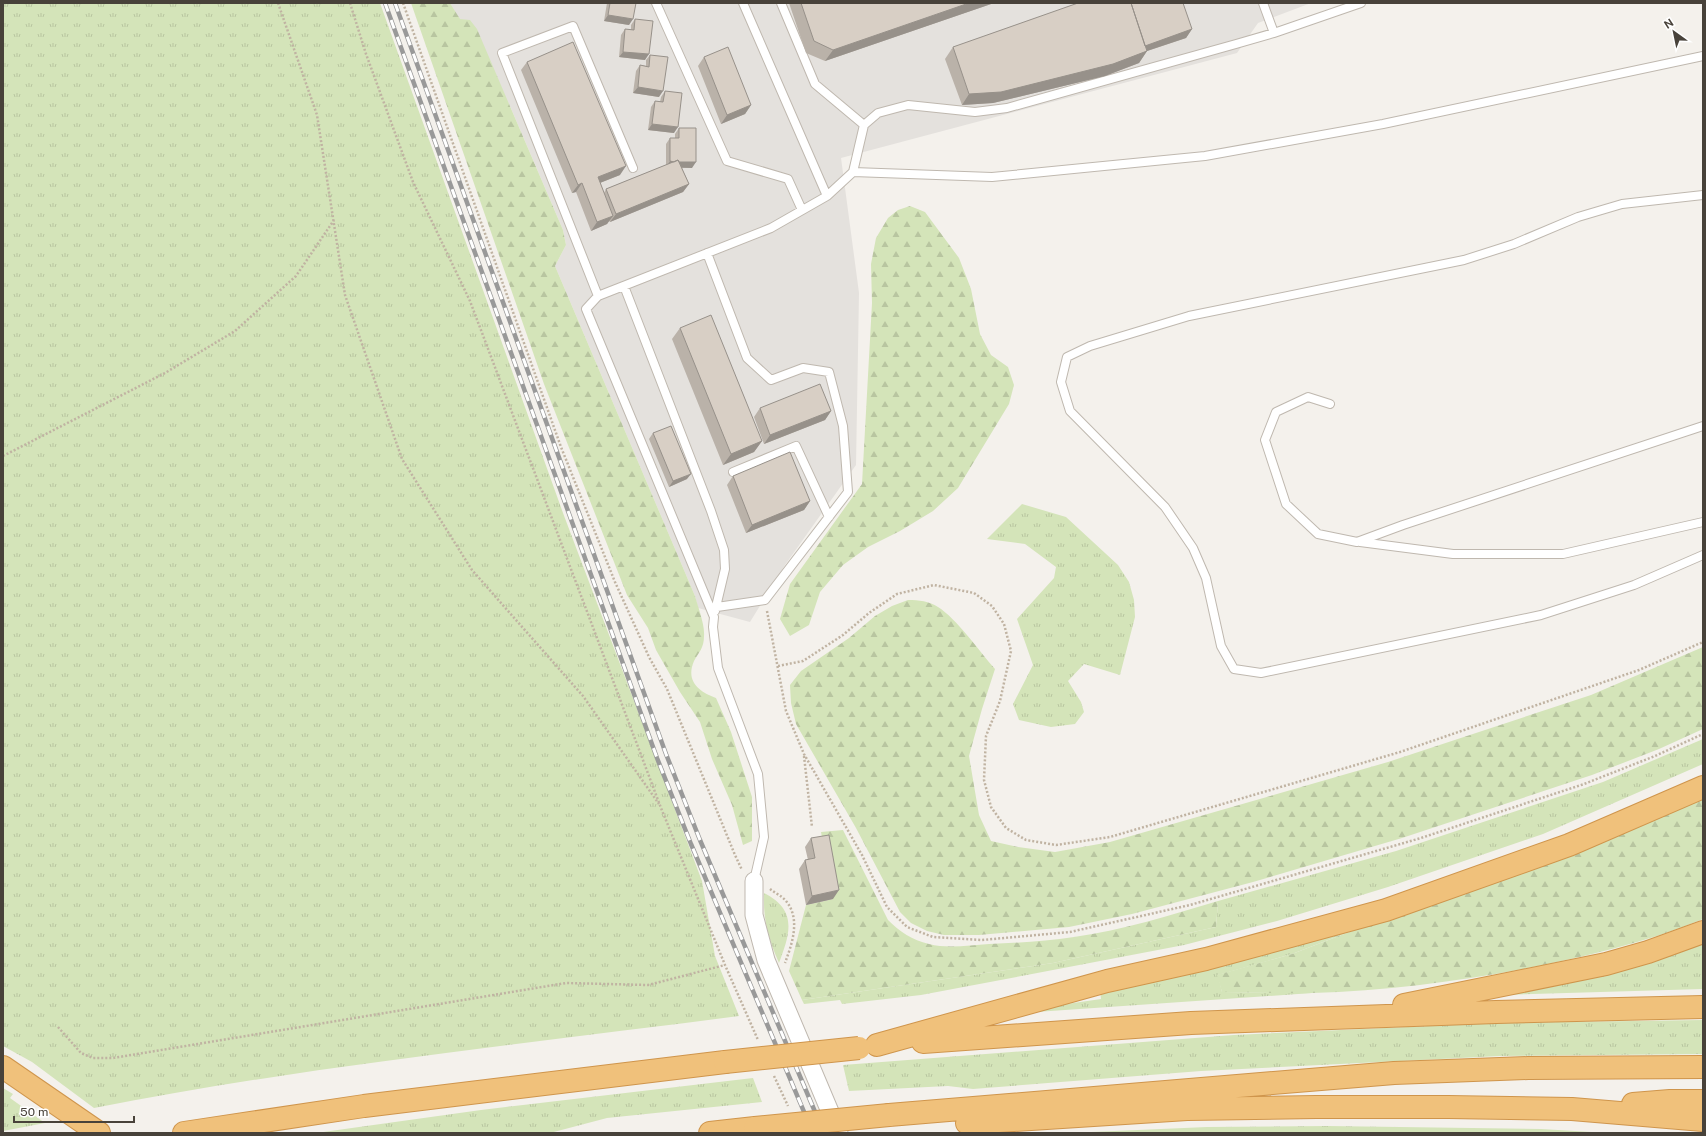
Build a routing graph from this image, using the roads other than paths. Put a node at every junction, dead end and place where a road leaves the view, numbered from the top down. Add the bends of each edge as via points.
1 (656, 3) edge
2 (743, 3) edge
3 (781, 3) edge
4 (1263, 3) edge
5 (1361, 3) edge
6 (1274, 33) junction
7 (1703, 56) edge
8 (864, 126) junction
9 (633, 168) dead end
10 (853, 172) junction
11 (1703, 195) edge
12 (827, 196) junction
13 (802, 210) junction
14 (707, 253) junction
15 (624, 286) junction
16 (598, 296) junction
17 (1330, 404) dead end
18 (1703, 426) edge
19 (733, 472) dead end
20 (829, 517) junction
21 (1703, 522) edge
22 (1357, 542) junction
23 (1703, 555) edge
24 (717, 607) junction
25 (714, 617) junction
26 (1703, 787) edge
27 (754, 881) joint
28 (1703, 932) edge
29 (1703, 1007) edge
30 (1345, 1018) junction
31 (868, 1046) junction
32 (3, 1067) edge
33 (1703, 1067) edge
34 (1703, 1101) edge
35 (1572, 1109) junction
36 (1703, 1120) edge
37 (891, 1121) junction
38 (99, 1133) edge
39 (184, 1133) edge
40 (710, 1133) edge
41 (836, 1133) edge
42 (839, 1133) edge

1 - 13 lane via 727,161 788,180
2 - 12 lane
3 - 8 lane via 815,84
4 - 6 lane
5 - 6 lane
6 - 8 lane via 1007,108 975,112 908,105 878,113
7 - 10 lane via 1383,124 1205,156 992,178
8 - 10 lane
9 - 16 lane via 573,26 502,53
10 - 12 lane
11 - 23 lane via 1622,204 1578,217 1514,244 1464,260 1189,316 1090,346 1073,354 1068,357 1061,382 1070,411 1165,507 1193,548 1206,578 1221,646 1234,669 1261,673 1541,616 1634,585
12 - 13 lane
13 - 14 lane via 771,228
14 - 15 lane
14 - 20 lane via 747,358 771,380 803,368 829,372 843,426 848,492
15 - 16 lane
15 - 24 lane via 724,550 725,569
16 - 25 lane via 586,310
17 - 22 lane via 1308,397 1276,412 1264,440 1286,504 1318,534
18 - 22 lane
19 - 20 lane via 796,446
20 - 24 lane via 766,600
21 - 22 lane via 1563,554 1454,554
24 - 25 lane
25 - 27 lane via 718,668 758,774 764,837
26 - 31 highway via 1569,845 1386,910 1206,959 1107,981
27 - 42 street via 754,915 766,960
28 - 30 highway via 1606,964
29 - 30 highway
30 - 31 highway via 1191,1023
31 - 39 highway, bridge via 364,1106
32 - 38 highway
33 - 37 highway via 1528,1068 1394,1073
34 - 35 highway via 1670,1101
35 - 36 highway
35 - 37 highway via 1187,1109
37 - 40 highway, bridge via 755,1128
37 - 41 highway

